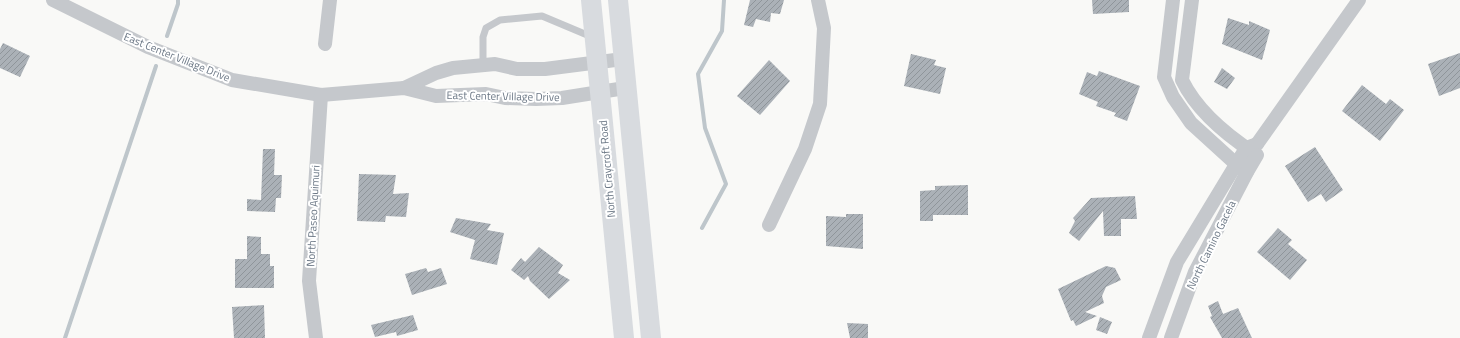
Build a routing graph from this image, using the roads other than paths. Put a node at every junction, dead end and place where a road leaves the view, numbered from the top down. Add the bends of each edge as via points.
1 (53, 0) edge
2 (330, 0) edge
3 (591, 0) edge
4 (618, 0) edge
5 (818, 0) edge
6 (1173, 0) edge
7 (1192, 0) edge
8 (1359, 0) edge
9 (595, 39) junction
10 (325, 44) dead end
11 (623, 59) junction
12 (597, 62) junction
13 (482, 65) junction
14 (404, 88) junction
15 (625, 88) junction
16 (600, 90) junction
17 (321, 95) junction
18 (1254, 149) junction
19 (1242, 168) junction
20 (769, 225) dead end
21 (316, 338) edge
22 (624, 338) edge
23 (651, 338) edge
24 (1149, 338) edge
25 (1171, 338) edge

1 - 17 street, East Center Village Drive via 148,47 232,80
2 - 10 street
3 - 9 main road, North Craycroft Road
4 - 11 main road
5 - 20 street via 824,28 820,104 806,150
6 - 19 street via 1164,77 1173,97 1191,123
7 - 18 street via 1182,80 1203,113
8 - 18 street, North Camino Gacela
9 - 12 main road, North Craycroft Road
9 - 13 lane via 542,16 500,20 486,28 483,37
11 - 12 street, East Center Village Drive
11 - 15 main road
12 - 13 street, East Center Village Drive via 545,69
12 - 16 main road, North Craycroft Road
13 - 14 street, East Center Village Drive via 453,68 436,73
14 - 16 street, East Center Village Drive via 436,96 486,94 528,99 562,98
14 - 17 street, East Center Village Drive
15 - 16 street, East Center Village Drive
15 - 23 main road
16 - 22 main road, North Craycroft Road
17 - 21 street, North Paseo Aquimuri via 309,281
18 - 19 street, North Camino Gacela
19 - 24 street, North Camino Gacela via 1177,262
19 - 25 street, North Camino Gacela via 1195,272

